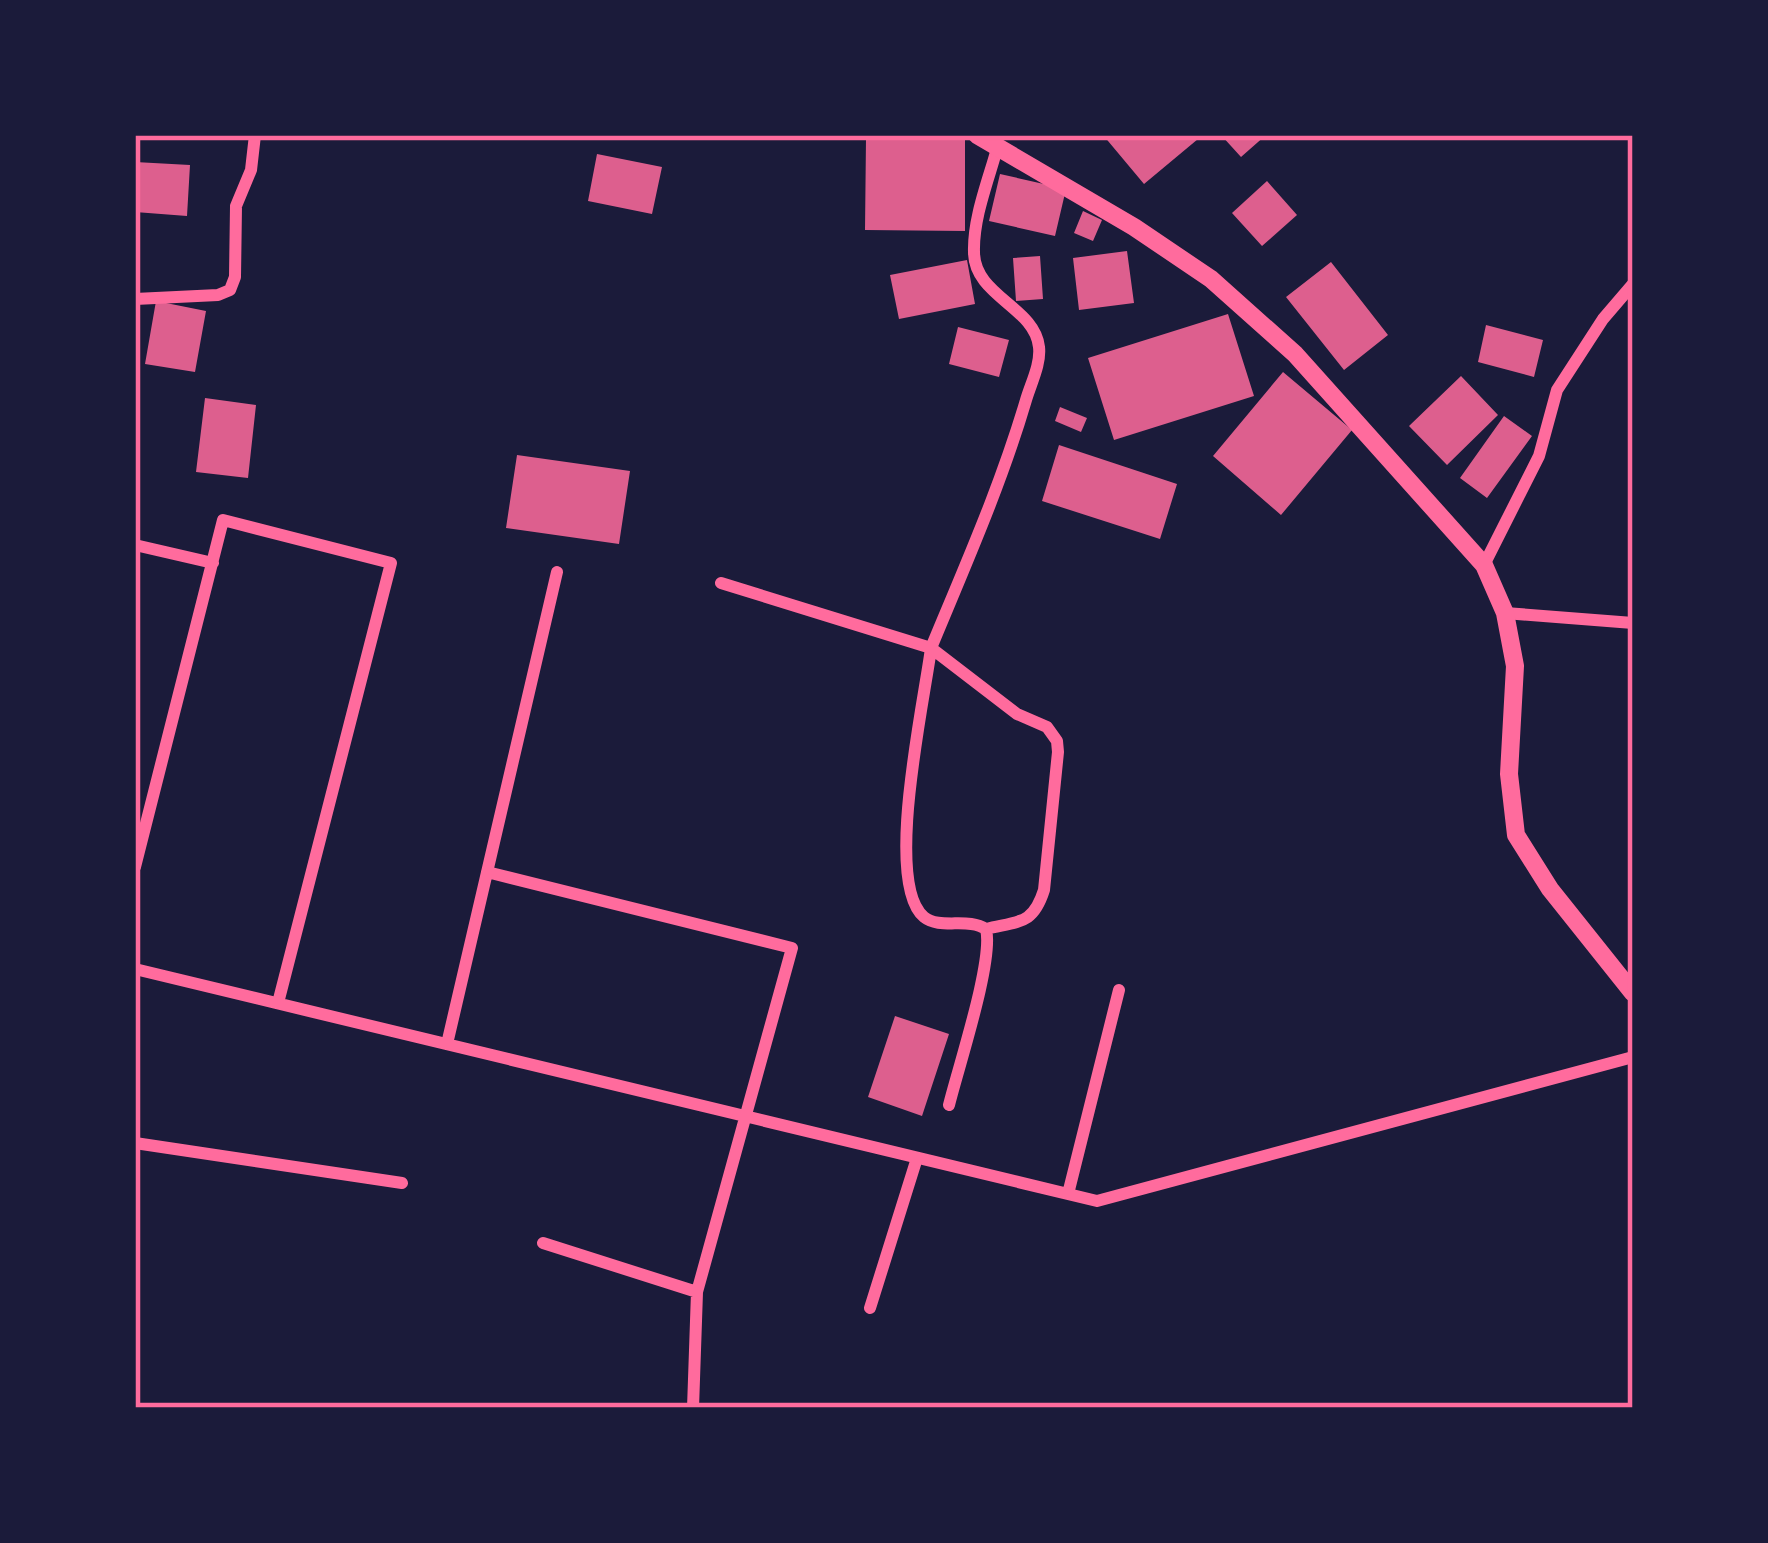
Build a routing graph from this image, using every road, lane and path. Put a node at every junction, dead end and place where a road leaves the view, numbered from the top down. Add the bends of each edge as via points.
1 (255, 135) edge
2 (976, 135) edge
3 (998, 145) junction
4 (1633, 284) edge
5 (135, 299) edge
6 (135, 545) edge
7 (213, 563) junction
8 (1484, 565) junction
9 (557, 572) dead end
10 (721, 583) dead end
11 (1504, 613) junction
12 (1633, 623) edge
13 (931, 648) junction
14 (135, 803) edge
15 (150, 807) junction
16 (135, 867) edge
17 (488, 872) junction
18 (986, 929) junction
19 (135, 969) edge
20 (1119, 990) dead end
21 (1633, 993) edge
22 (278, 1003) junction
23 (447, 1044) junction
24 (1633, 1057) edge
25 (949, 1105) dead end
26 (746, 1116) junction
27 (135, 1143) edge
28 (917, 1158) junction
29 (402, 1183) dead end
30 (1068, 1194) junction
31 (543, 1243) dead end
32 (698, 1292) junction
33 (870, 1308) dead end
34 (693, 1408) edge

1 - 5 street via 236,206 230,290
2 - 3 street
3 - 8 street via 1211,279 1295,354
3 - 13 street via 974,253 986,284 1037,335 1040,353 1009,458
4 - 8 street via 1557,390 1539,456
6 - 7 street
7 - 15 street
7 - 22 street via 224,520 391,563
8 - 11 street
9 - 17 street
10 - 13 street
11 - 12 street
11 - 21 street via 1515,667 1509,775 1516,835
13 - 18 street via 906,808 910,878 928,920
13 - 18 street via 1057,741 1038,910
14 - 15 street
15 - 16 street
17 - 23 street
17 - 26 street via 792,948
18 - 25 street via 984,973
19 - 22 street
20 - 30 street
22 - 23 street
23 - 26 street
24 - 30 street via 1097,1201
26 - 28 street
26 - 32 street
27 - 29 street
28 - 30 street
28 - 33 street
31 - 32 street
32 - 34 street

